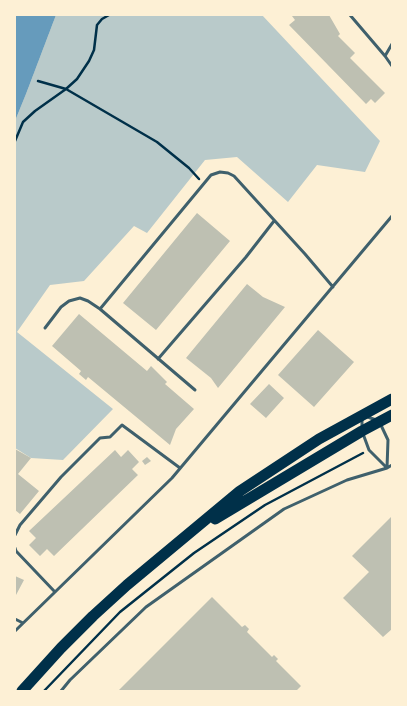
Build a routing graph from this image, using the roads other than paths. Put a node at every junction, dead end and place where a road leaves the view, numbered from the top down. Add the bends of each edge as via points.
1 (350, 15) edge
2 (392, 44) edge
3 (385, 56) junction
4 (392, 66) edge
5 (392, 216) edge
6 (274, 221) junction
7 (333, 288) junction
8 (100, 309) junction
9 (45, 328) dead end
10 (158, 359) junction
11 (195, 390) dead end
12 (392, 398) edge
13 (362, 415) junction
14 (392, 415) edge
15 (379, 421) junction
16 (362, 432) junction
17 (392, 465) edge
18 (180, 468) junction
19 (387, 468) junction
20 (15, 535) edge
21 (185, 537) junction
22 (15, 548) edge
23 (54, 592) junction
24 (15, 619) edge
25 (23, 623) junction
26 (15, 631) edge
27 (22, 691) edge
28 (61, 691) edge

1 - 3 lane
2 - 3 lane
3 - 4 lane
5 - 7 lane
6 - 7 lane
6 - 8 lane via 234,176 220,172 211,175
6 - 10 lane
7 - 18 lane
8 - 9 lane via 80,298 69,301
8 - 10 lane
10 - 11 lane
12 - 13 highway
13 - 15 lane
13 - 16 lane
13 - 21 highway via 292,456 240,491
14 - 15 highway
15 - 16 highway
15 - 19 lane via 388,440
16 - 19 lane via 368,450
16 - 21 highway
17 - 19 lane
18 - 20 lane via 122,425 110,436 100,438 61,477 20,525
18 - 23 lane via 160,491
19 - 28 lane via 347,480 284,509 146,607
21 - 27 highway via 93,616
22 - 23 lane
23 - 25 lane
24 - 25 lane
25 - 26 lane

